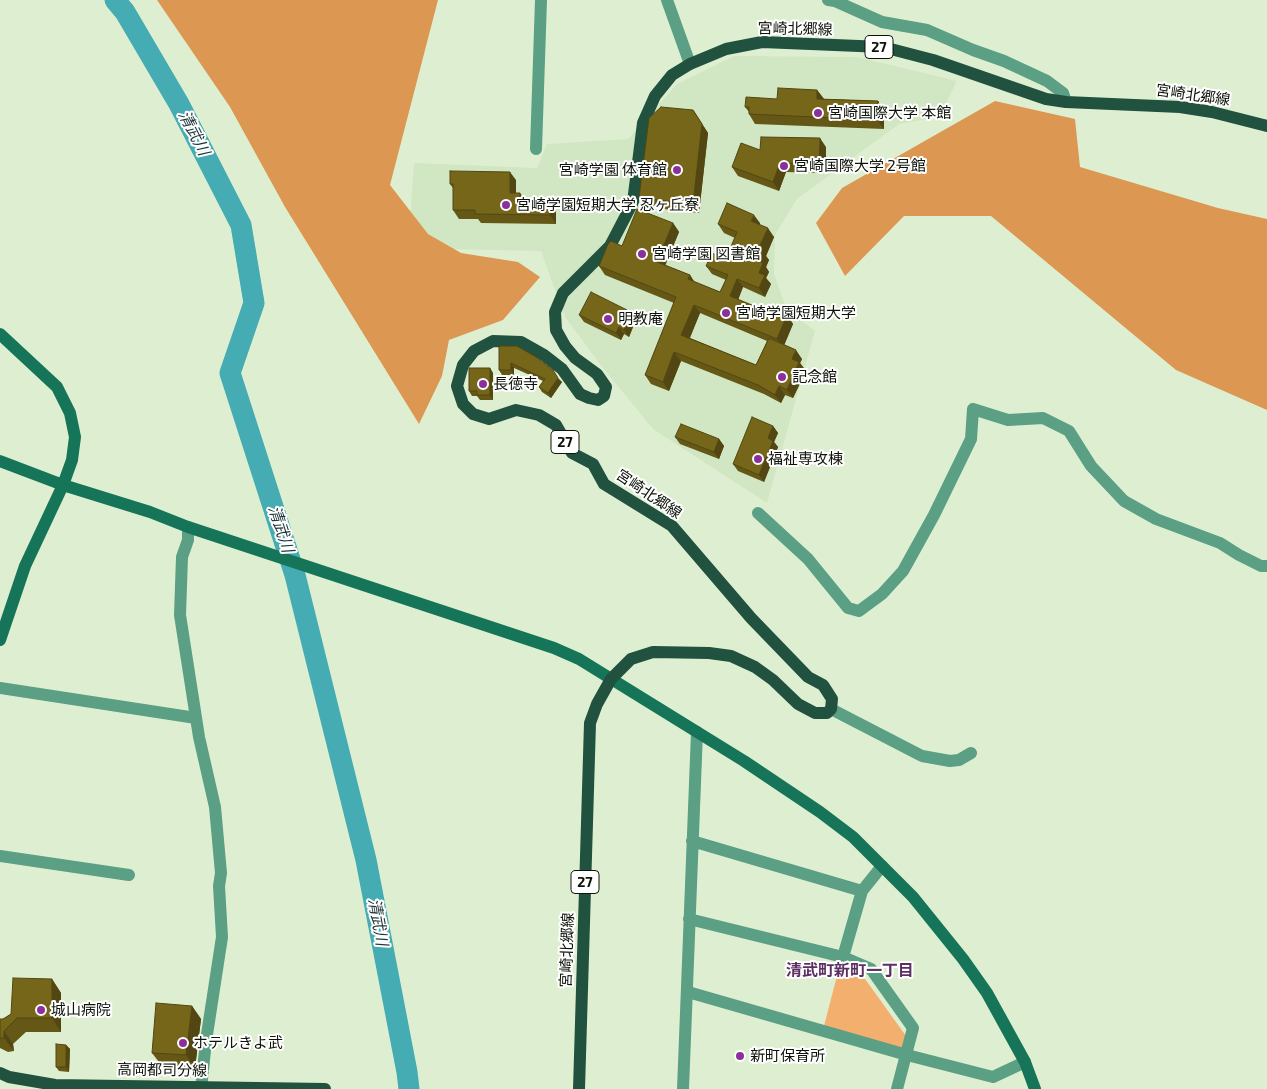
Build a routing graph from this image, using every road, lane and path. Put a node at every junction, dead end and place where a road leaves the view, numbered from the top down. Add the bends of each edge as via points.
1 (541, 0) edge
2 (667, 0) edge
3 (828, 0) edge
4 (690, 64) junction
5 (1066, 102) junction
6 (1267, 126) edge
7 (536, 149) dead end
8 (0, 334) edge
9 (0, 461) edge
10 (63, 485) junction
11 (758, 513) dead end
12 (188, 527) junction
13 (1267, 566) edge
14 (0, 640) edge
15 (611, 679) junction
16 (0, 688) edge
17 (831, 709) junction
18 (196, 718) junction
19 (697, 732) junction
20 (971, 753) dead end
21 (692, 841) junction
22 (0, 856) edge
23 (882, 866) junction
24 (129, 875) dead end
25 (862, 891) junction
26 (689, 919) junction
27 (842, 957) junction
28 (688, 992) junction
29 (907, 1055) junction
30 (1025, 1062) junction
31 (0, 1073) edge
32 (54, 1087) edge
33 (201, 1088) edge
34 (325, 1089) edge
35 (579, 1089) edge
36 (684, 1089) edge
37 (897, 1089) edge
38 (1035, 1089) edge

1 - 7 street
2 - 4 street
3 - 5 street via 882,22 927,30 1004,61 1047,80 1063,93
4 - 5 main road, 宮崎北郷線 / 27 via 726,49 762,42 883,47 934,60 1046,99
4 - 17 main road, 宮崎北郷線 / 27 via 672,75 655,96 643,122 633,202 610,246 563,293 555,312 556,330 565,346 597,374 606,388 604,396 598,400 580,394 562,369 544,354 521,342 493,341 474,351 462,365 457,386 463,404 473,414 490,419 516,410 540,415 556,425 572,453 593,464 604,484 672,526 794,664 823,685 832,699
5 - 6 main road, 宮崎北郷線 / 27 via 1180,107
8 - 10 street via 57,387 70,413 75,437 72,460
9 - 10 street
10 - 12 street
10 - 14 street via 25,566
11 - 13 street via 808,559 848,608 859,611 882,594 903,570 971,439 973,409 1008,420 1043,418 1070,431 1091,466 1124,501 1156,520 1220,543 1238,555
12 - 15 street via 554,648 579,658
12 - 18 street via 188,540 182,557 180,615
15 - 17 main road, 宮崎北郷線 / 27 via 631,659 653,652 731,656 755,667 798,704 815,713
15 - 19 street
15 - 35 main road, 宮崎北郷線 / 27 via 596,704 590,724
16 - 18 street
17 - 20 street via 922,756 950,761
18 - 33 street via 215,807 222,937
19 - 21 street
19 - 23 street via 820,812 853,837
21 - 25 street
21 - 26 street
22 - 24 street
23 - 25 street
23 - 30 street via 963,959 987,993
25 - 27 street
26 - 27 street
26 - 28 street
27 - 29 street via 871,969 913,1028
28 - 29 street
28 - 36 street
29 - 30 street via 992,1077
29 - 37 street
30 - 38 street
31 - 32 main road, 高岡都司分線
32 - 33 main road, 高岡都司分線
33 - 34 main road, 高岡都司分線

